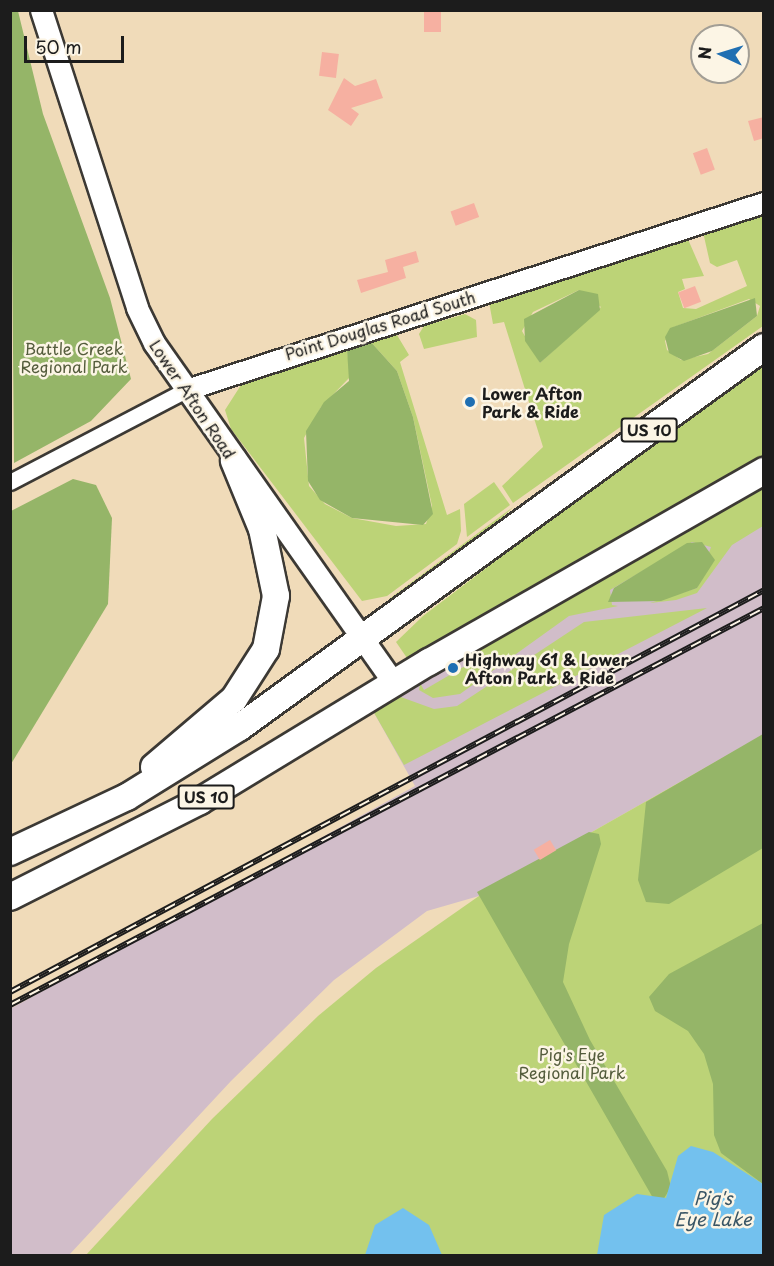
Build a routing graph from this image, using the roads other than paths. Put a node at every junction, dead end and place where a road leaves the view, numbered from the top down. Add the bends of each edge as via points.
1 (41, 10) edge
2 (764, 203) edge
3 (764, 346) edge
4 (183, 391) junction
5 (234, 461) junction
6 (764, 471) edge
7 (10, 482) edge
8 (365, 639) junction
9 (394, 682) junction
10 (127, 797) junction
11 (10, 852) edge
12 (10, 897) edge

1 - 4 main road, Lower Afton Road via 137,309
2 - 4 street, Point Douglas Road South
3 - 8 highway, US 10
4 - 5 main road, Lower Afton Road
4 - 7 street, Point Douglas Road South
5 - 8 main road, Lower Afton Road
5 - 10 highway via 262,529 276,596 266,649 234,699 161,759
6 - 9 highway, US 10
8 - 9 main road, Lower Afton Road
8 - 10 highway, US 10 via 240,727
9 - 12 highway, US 10 via 200,801
10 - 11 highway, US 10

